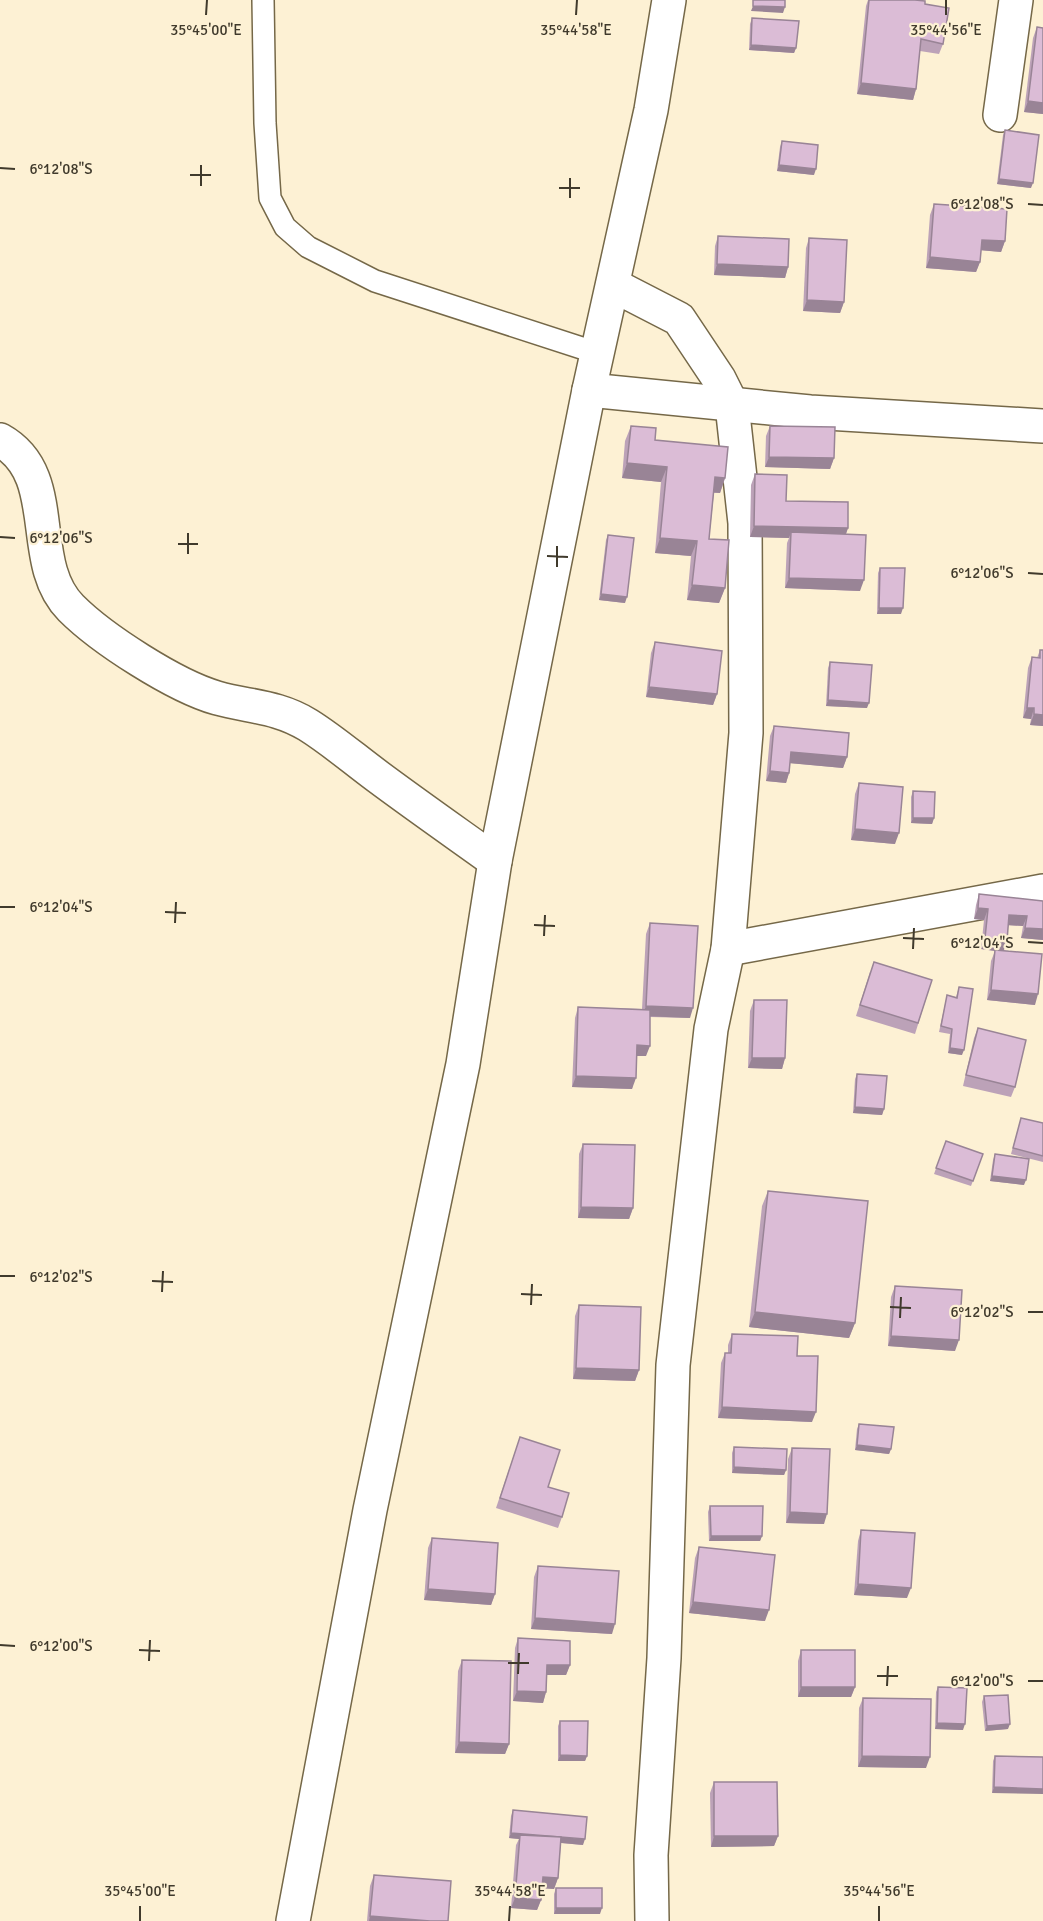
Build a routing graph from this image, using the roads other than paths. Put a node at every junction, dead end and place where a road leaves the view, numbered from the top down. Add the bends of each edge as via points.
1 (263, 0) edge
2 (669, 0) edge
3 (1016, 0) edge
4 (1000, 115) dead end
5 (613, 285) junction
6 (597, 353) junction
7 (589, 390) junction
8 (732, 405) junction
9 (1043, 426) edge
10 (0, 440) edge
11 (495, 861) junction
12 (1043, 891) edge
13 (728, 949) junction
14 (293, 1921) edge
15 (652, 1921) edge

1 - 6 lane via 270,198 285,227 308,248 375,281
2 - 5 street via 651,110
3 - 4 street
5 - 6 street
5 - 8 street via 679,319
6 - 7 street
7 - 8 street
7 - 11 street
8 - 9 street
8 - 13 street via 745,523 746,733
10 - 11 street via 12,447 32,472 54,584 70,607 88,623 160,672 217,698 263,706 307,724
11 - 14 street via 463,1064 370,1510
12 - 13 street
13 - 15 street via 711,1029 673,1365 664,1658 651,1854

